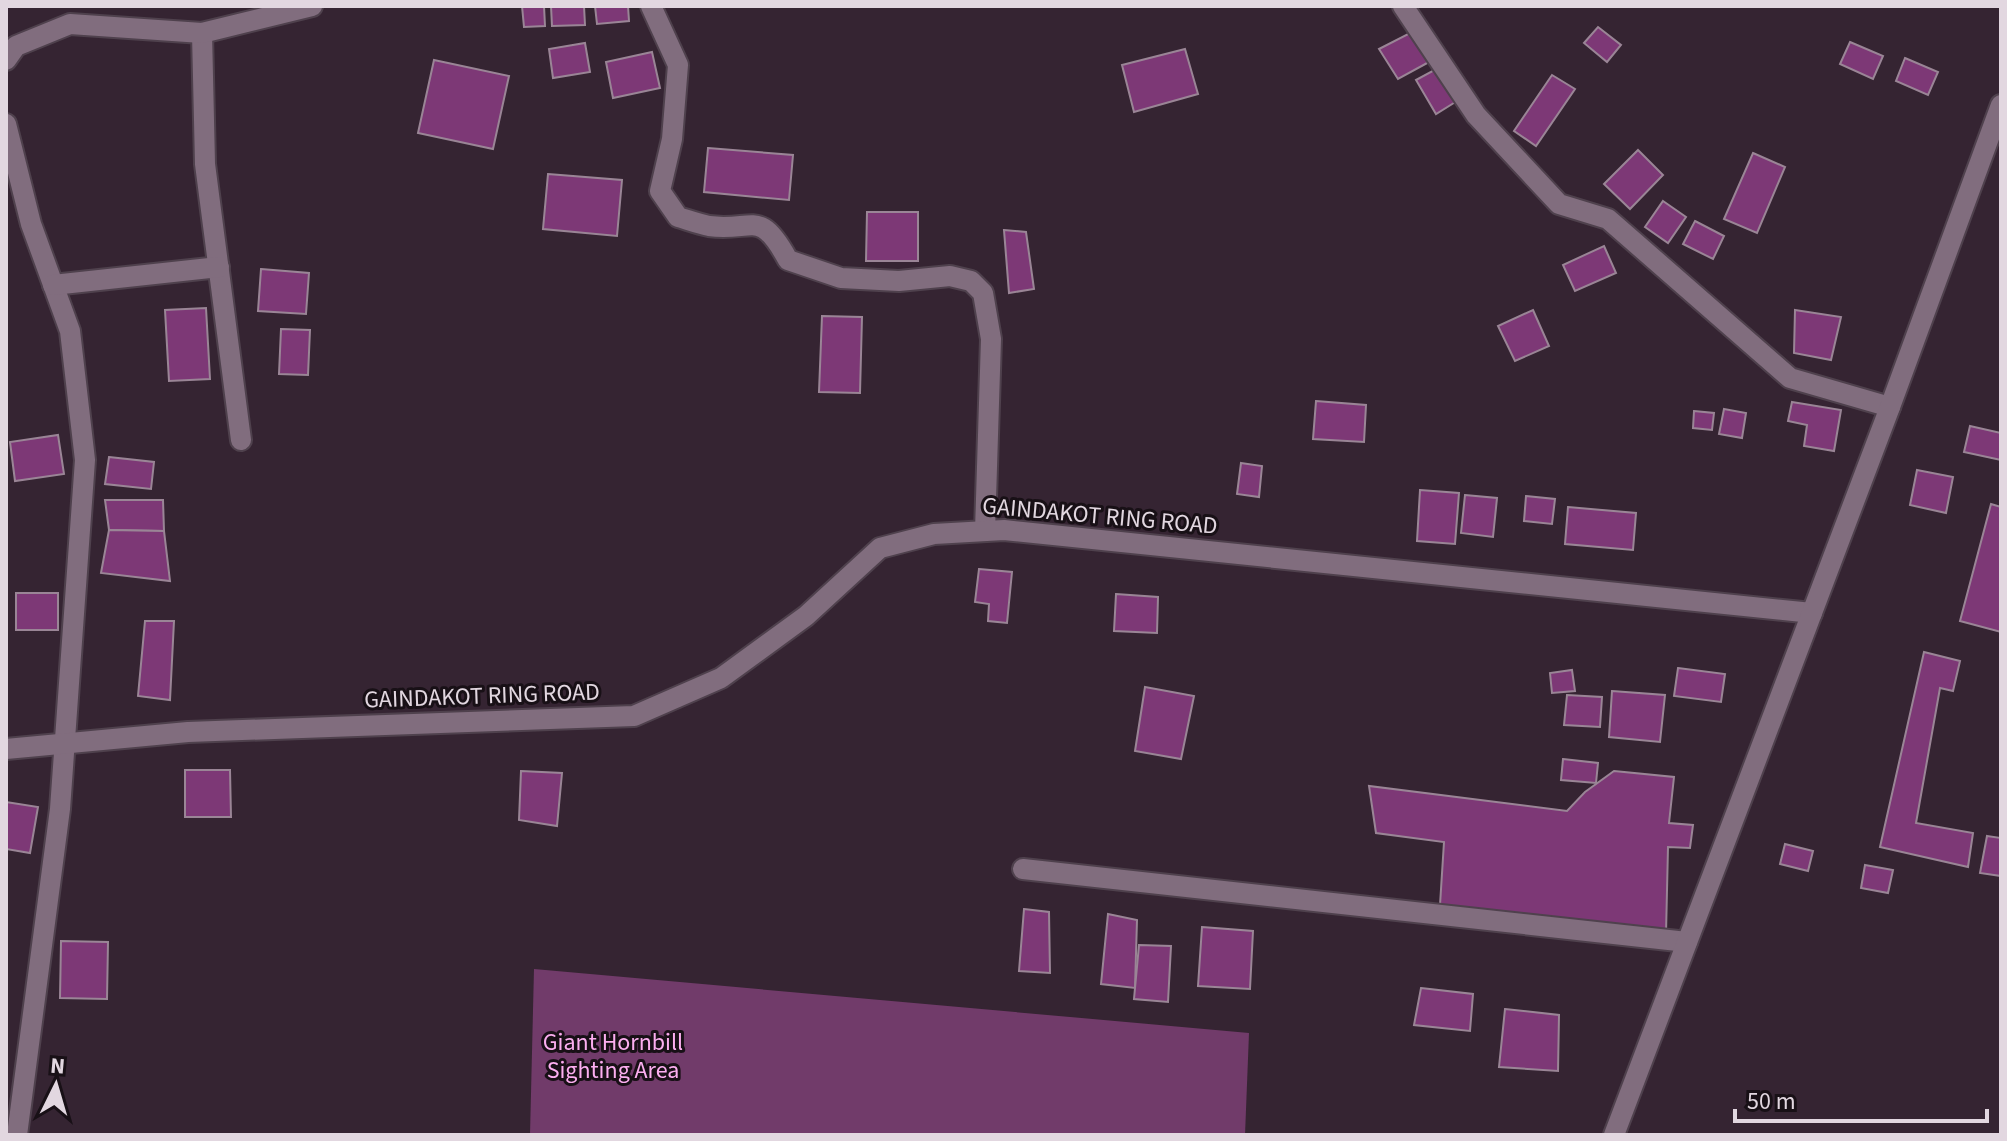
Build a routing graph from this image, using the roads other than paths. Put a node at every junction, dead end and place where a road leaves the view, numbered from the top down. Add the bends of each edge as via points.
1 (312, 6) edge
2 (651, 6) edge
3 (1403, 6) edge
4 (202, 33) junction
5 (6, 60) edge
6 (2001, 105) edge
7 (6, 124) edge
8 (219, 267) junction
9 (53, 285) junction
10 (1890, 407) junction
11 (241, 440) dead end
12 (985, 531) junction
13 (1812, 613) junction
14 (64, 743) junction
15 (6, 749) edge
16 (1023, 869) dead end
17 (1687, 942) junction
18 (17, 1135) edge
19 (1614, 1135) edge

1 - 4 street
2 - 12 street via 678,65 672,139 660,191 678,217 710,226 752,223 774,235 788,260 841,278 899,281 950,276 971,281 983,293 991,339
3 - 10 street via 1476,115 1559,204 1608,219 1790,378
4 - 5 street via 70,24 16,46
4 - 8 street via 205,164
6 - 10 street
7 - 9 street via 31,224
8 - 9 street
8 - 11 street
9 - 14 street via 70,331 85,460
10 - 13 street
12 - 13 street, GAINDAKOT RING ROAD
12 - 14 street, GAINDAKOT RING ROAD via 934,534 880,548 806,616 721,678 634,716 188,732
13 - 17 street
14 - 15 street, GAINDAKOT RING ROAD
14 - 18 street
16 - 17 street
17 - 19 street

